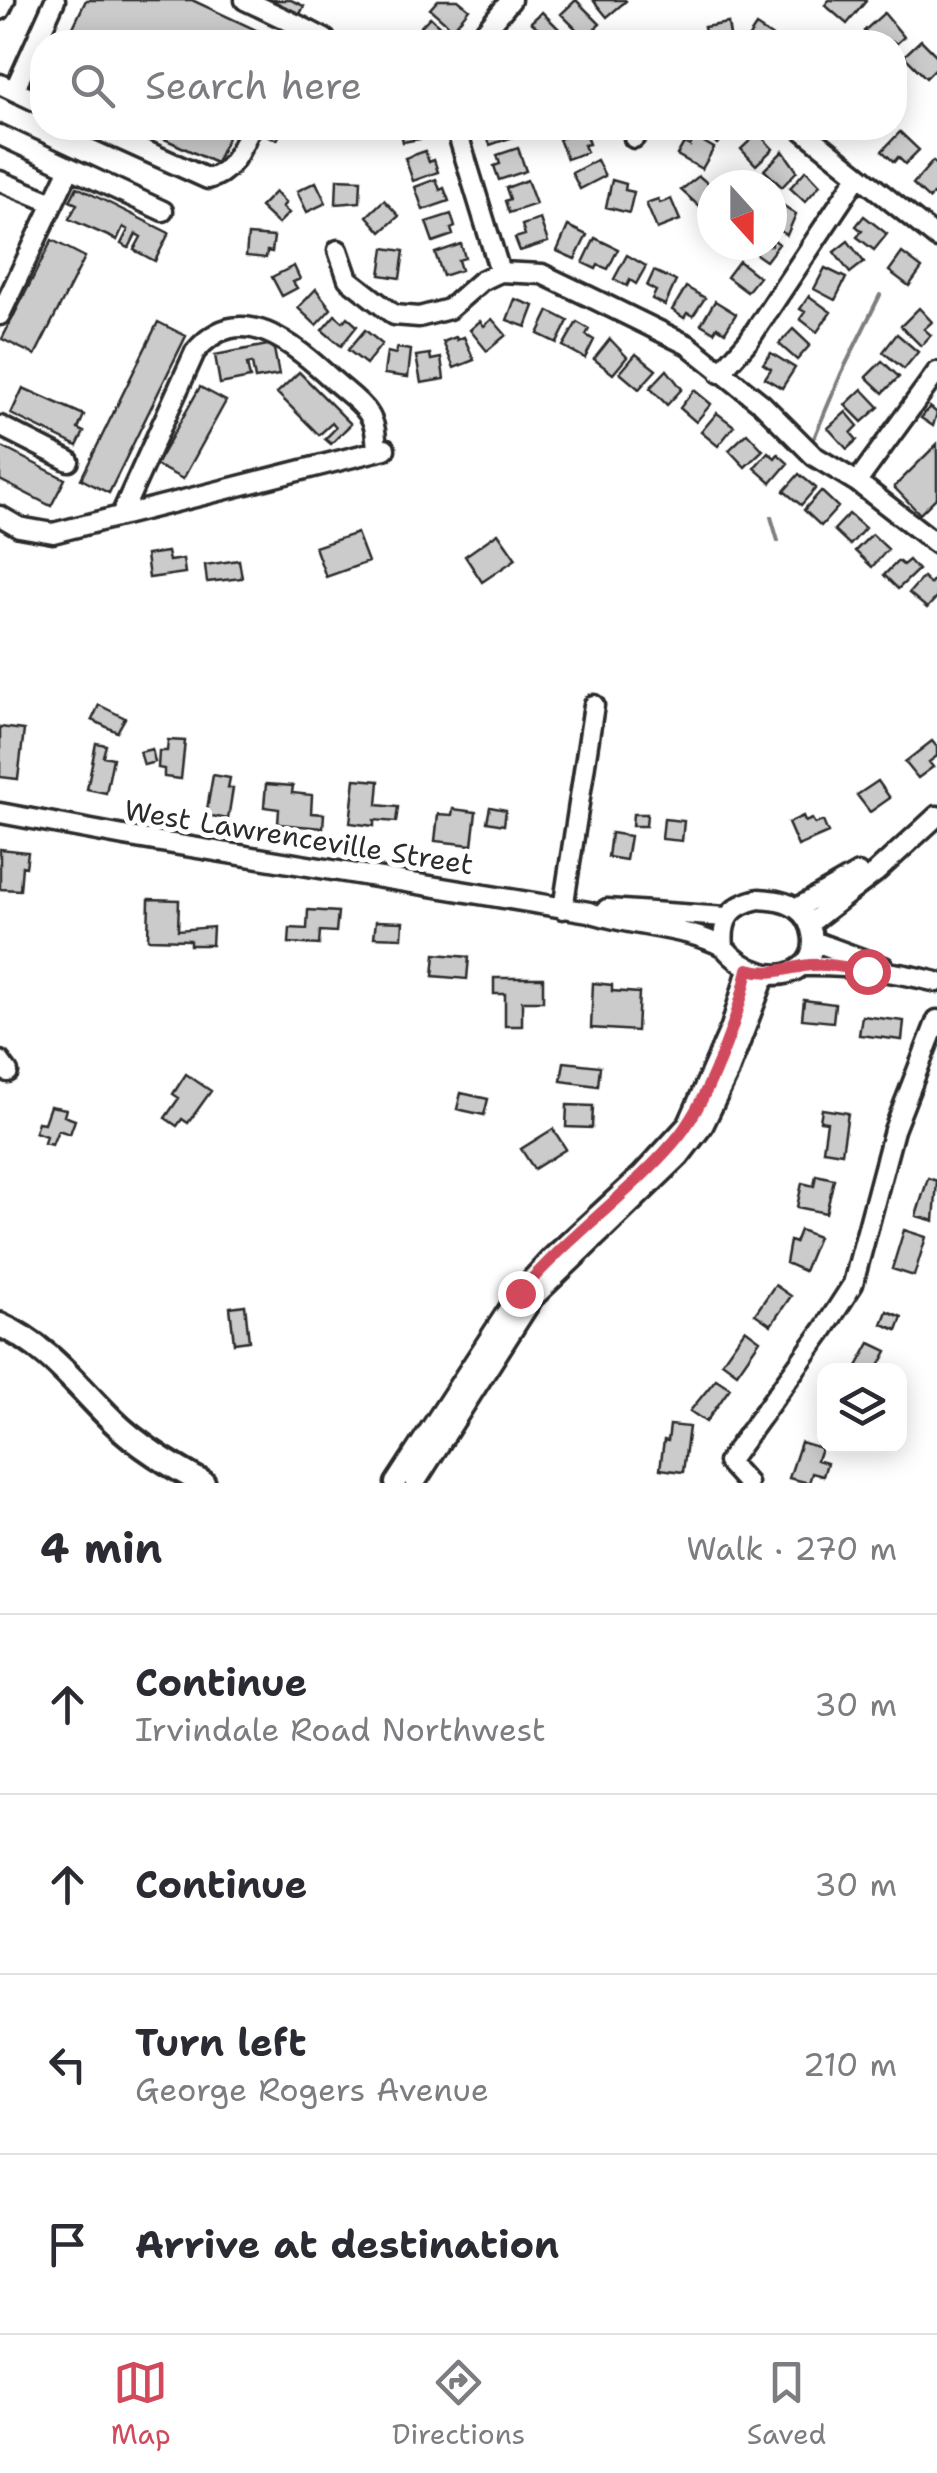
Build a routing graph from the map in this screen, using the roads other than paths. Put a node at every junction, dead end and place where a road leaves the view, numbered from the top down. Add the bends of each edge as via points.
1 (5, 0) edge
2 (55, 0) edge
3 (245, 0) edge
4 (511, 0) edge
5 (0, 10) edge
6 (39, 30) edge
7 (290, 30) edge
8 (486, 30) edge
9 (30, 46) edge
10 (7, 88) edge
11 (30, 99) edge
12 (0, 136) edge
13 (122, 140) edge
14 (245, 140) edge
15 (460, 140) edge
16 (814, 140) edge
17 (70, 168) junction
18 (858, 176) junction
19 (0, 180) edge
20 (53, 204) junction
21 (163, 211) dead end
22 (937, 238) edge
23 (338, 250) dead end
24 (500, 272) junction
25 (0, 315) edge
26 (937, 372) edge
27 (720, 373) junction
28 (0, 426) edge
29 (69, 460) dead end
30 (858, 482) junction
31 (121, 515) junction
32 (0, 516) edge
33 (937, 544) edge
34 (594, 705) dead end
35 (0, 813) edge
36 (937, 816) edge
37 (902, 848) junction
38 (796, 908) junction
39 (563, 909) junction
40 (589, 912) junction
41 (726, 917) junction
42 (811, 933) junction
43 (724, 947) junction
44 (802, 966) junction
45 (757, 971) junction
46 (894, 972) junction
47 (937, 982) edge
48 (937, 1020) edge
49 (0, 1325) edge
50 (744, 1480) edge
51 (203, 1483) edge
52 (395, 1483) edge
53 (415, 1483) edge

1 - 5 street
2 - 6 street
3 - 7 street
4 - 8 street
9 - 10 street
10 - 11 street
12 - 17 street
13 - 14 street via 208,179 222,176
15 - 24 street
16 - 18 street
17 - 20 street
17 - 21 street
18 - 22 street
18 - 27 street via 750,340
19 - 20 street
20 - 25 street
23 - 24 street via 348,279 394,315 449,309
24 - 27 street via 542,274 688,345
26 - 30 street
27 - 30 street via 814,456
28 - 29 street
30 - 33 street
31 - 31 street via 382,450 367,411 316,364 267,330 220,331 195,352
31 - 32 street via 53,534
34 - 39 street
35 - 39 street, West Lawrenceville Street
36 - 37 street
37 - 38 street
37 - 42 street
38 - 41 street via 759,899
38 - 42 street
39 - 40 street, West Lawrenceville Street
40 - 41 street, West Lawrenceville Street
40 - 43 street, West Lawrenceville Street
41 - 43 street
42 - 44 street via 812,952
42 - 46 street
43 - 45 street
44 - 45 street
44 - 46 street
45 - 52 street via 688,1124 520,1293
45 - 53 street via 727,1076 703,1126 533,1298
46 - 47 street
48 - 50 street via 894,1130 852,1284 728,1462
49 - 51 main road via 26,1336 115,1423

